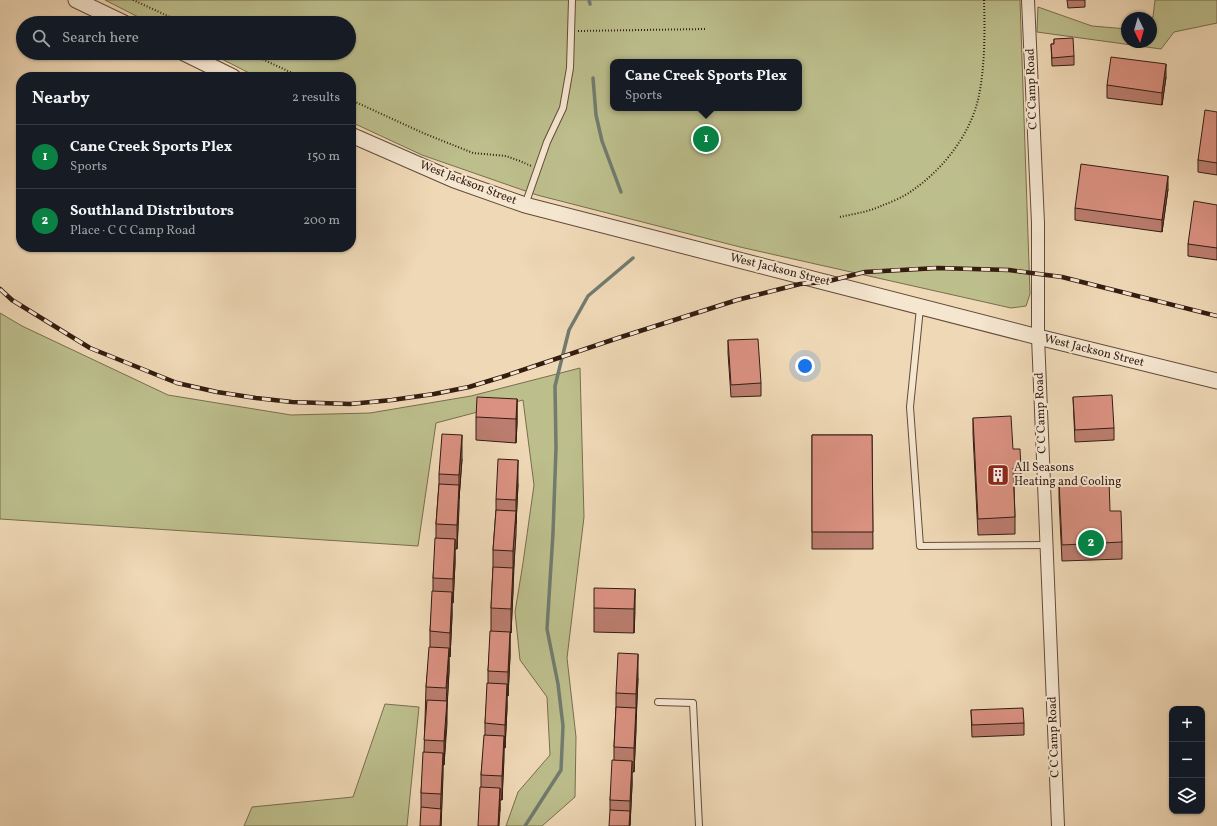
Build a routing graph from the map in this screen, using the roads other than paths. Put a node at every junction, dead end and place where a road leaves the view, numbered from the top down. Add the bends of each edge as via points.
1 (76, 0) edge
2 (572, 0) edge
3 (1028, 0) edge
4 (109, 16) edge
5 (198, 60) edge
6 (222, 72) edge
7 (356, 137) edge
8 (525, 205) junction
9 (920, 306) junction
10 (1038, 337) junction
11 (1217, 381) edge
12 (1046, 544) junction
13 (658, 702) dead end
14 (699, 826) edge
15 (1058, 826) edge

1 - 4 street
2 - 8 lane via 570,68 563,108 546,142
3 - 10 street, C C Camp Road via 1038,223
5 - 6 street
7 - 8 street, West Jackson Street via 454,180
8 - 9 street, West Jackson Street
9 - 10 street, West Jackson Street
9 - 12 lane via 910,407 920,546
10 - 11 street, West Jackson Street
10 - 12 street, C C Camp Road
12 - 15 street, C C Camp Road
13 - 14 lane via 693,703

